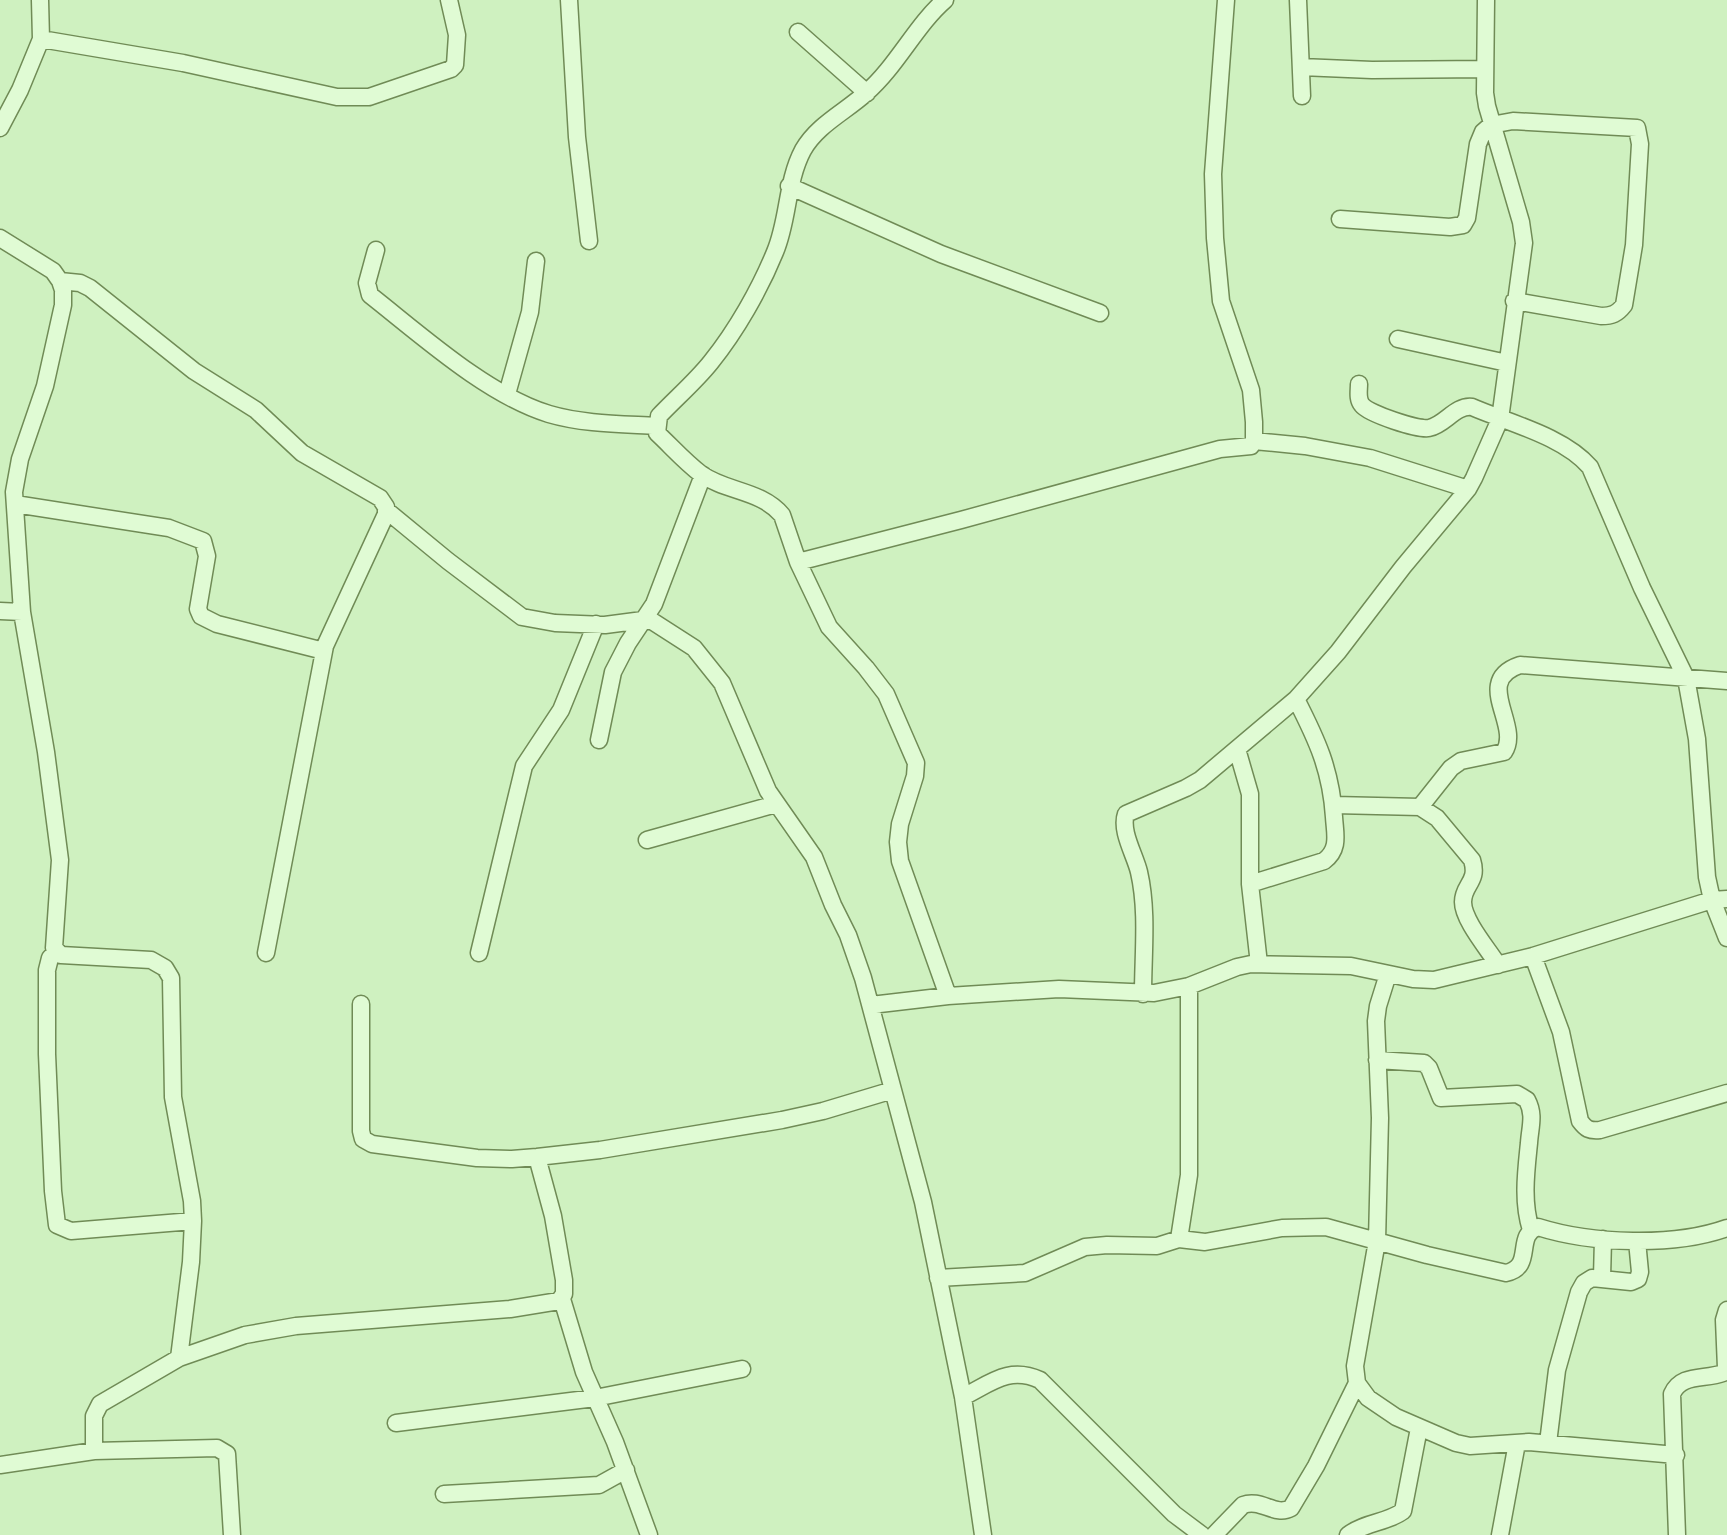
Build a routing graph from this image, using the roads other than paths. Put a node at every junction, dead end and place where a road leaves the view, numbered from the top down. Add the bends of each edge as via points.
1 (40, 0) edge
2 (449, 0) edge
3 (569, 0) edge
4 (945, 0) edge
5 (1226, 0) edge
6 (1298, 0) edge
7 (1486, 0) edge
8 (798, 32) dead end
9 (41, 39) junction
10 (1301, 67) junction
11 (1485, 69) junction
12 (867, 93) junction
13 (1302, 96) dead end
14 (1491, 125) junction
15 (0, 128) edge
16 (789, 186) junction
17 (1340, 219) dead end
18 (0, 238) edge
19 (589, 241) dead end
20 (376, 250) dead end
21 (536, 261) dead end
22 (60, 281) junction
23 (1514, 301) junction
24 (1100, 313) dead end
25 (1398, 339) dead end
26 (1507, 363) junction
27 (1359, 384) dead end
28 (507, 394) junction
29 (1500, 419) junction
30 (656, 426) junction
31 (1254, 441) junction
32 (703, 475) junction
33 (1468, 489) junction
34 (15, 504) junction
35 (386, 510) junction
36 (798, 562) junction
37 (0, 611) edge
38 (22, 612) junction
39 (643, 620) junction
40 (596, 624) junction
41 (324, 651) junction
42 (1686, 678) junction
43 (1727, 681) edge
44 (1296, 699) junction
45 (599, 740) dead end
46 (1237, 749) junction
47 (776, 804) junction
48 (1334, 805) junction
49 (1420, 807) junction
50 (647, 840) dead end
51 (1250, 884) junction
52 (1720, 900) edge
53 (1727, 938) edge
54 (56, 952) junction
55 (266, 953) dead end
56 (480, 953) dead end
57 (1533, 956) junction
58 (1259, 964) junction
59 (1498, 965) junction
60 (1388, 974) junction
61 (1189, 986) junction
62 (1143, 994) junction
63 (948, 996) junction
64 (361, 1004) dead end
65 (871, 1005) junction
66 (1377, 1060) junction
67 (893, 1090) junction
68 (1727, 1093) edge
69 (537, 1157) junction
70 (193, 1221) junction
71 (1727, 1228) edge
72 (1531, 1230) junction
73 (1179, 1239) junction
74 (1603, 1239) junction
75 (1377, 1241) junction
76 (1637, 1241) junction
77 (938, 1278) junction
78 (1602, 1278) junction
79 (562, 1299) junction
80 (1727, 1310) edge
81 (179, 1358) junction
82 (1727, 1368) edge
83 (742, 1369) dead end
84 (1357, 1383) junction
85 (963, 1397) junction
86 (595, 1398) junction
87 (396, 1423) dead end
88 (1419, 1428) junction
89 (1517, 1443) junction
90 (1548, 1443) junction
91 (94, 1451) junction
92 (1676, 1455) junction
93 (0, 1465) edge
94 (626, 1470) junction
95 (444, 1494) dead end
96 (232, 1535) edge
97 (649, 1535) edge
98 (983, 1535) edge
99 (1202, 1535) edge
100 (1214, 1535) edge
101 (1348, 1535) edge
102 (1500, 1535) edge
103 (1677, 1535) edge

1 - 9 street
2 - 9 street via 457,35 456,65 369,97 337,97
3 - 19 street
4 - 12 street
5 - 31 street via 1213,174 1215,238 1221,301 1251,390
6 - 10 street
7 - 11 street
8 - 12 street
9 - 15 street
10 - 11 street
10 - 13 street
11 - 14 street
12 - 16 street via 813,135
14 - 17 street via 1478,144 1463,225
14 - 23 street via 1523,232
14 - 23 street via 1513,121 1630,126 1640,133 1634,245 1618,312 1601,316
16 - 24 street via 941,254
16 - 30 street via 776,251 741,318 709,365 659,416
18 - 22 street via 42,263
20 - 28 street via 367,283 370,295 464,368
21 - 28 street via 530,313
22 - 34 street via 63,305 45,386 20,459
22 - 35 street via 90,288 194,371 256,410 295,449 380,498
23 - 26 street
25 - 26 street
26 - 29 street
27 - 29 street via 1361,405 1417,428 1433,426 1467,407
28 - 30 street via 571,419
29 - 33 street
29 - 42 street via 1554,440 1590,467
30 - 32 street via 657,433
31 - 33 street via 1370,458
31 - 36 street via 1246,449 1220,449
32 - 36 street via 778,510
32 - 39 street via 654,604
33 - 44 street
34 - 38 street
34 - 41 street via 169,528 204,541 207,556 198,609 201,616
35 - 40 street via 522,617
35 - 41 street
36 - 63 street via 829,627 886,694 916,763 900,824 900,862
37 - 38 street
38 - 54 street via 60,860
39 - 40 street
39 - 45 street via 613,672
39 - 47 street via 680,638 712,668
40 - 56 street via 561,710 524,766
41 - 55 street
42 - 43 street
42 - 49 street via 1520,665 1509,668 1498,697 1508,734 1504,752 1461,761
42 - 52 street via 1697,739 1707,877
44 - 46 street
44 - 48 street via 1324,755
46 - 51 street via 1250,794
46 - 62 street via 1186,788 1133,809 1124,818 1142,898
47 - 50 street
47 - 65 street via 814,857 848,935
48 - 49 street
48 - 51 street via 1332,855
49 - 59 street via 1437,818 1472,860 1474,880 1463,904
51 - 58 street
52 - 53 street
52 - 57 street
54 - 70 street via 61,956 151,960 168,972 172,984 173,1097
54 - 70 street via 47,970 47,1054 57,1225 71,1231
57 - 59 street
57 - 68 street via 1561,1032 1585,1128 1600,1130
58 - 60 street via 1351,966
58 - 61 street via 1237,967
59 - 60 street via 1434,980
60 - 66 street via 1377,1014
61 - 62 street
61 - 73 street via 1189,1175
62 - 63 street via 1059,989
63 - 65 street
64 - 69 street via 363,1139 469,1157
65 - 67 street
66 - 72 street via 1424,1063 1441,1098 1517,1094 1527,1100 1533,1115 1525,1211
66 - 75 street
67 - 69 street via 782,1120
67 - 77 street
69 - 79 street via 565,1280
70 - 81 street
71 - 76 street
72 - 74 street via 1538,1227
72 - 75 street via 1520,1265 1506,1273
73 - 75 street via 1205,1242 1282,1228 1326,1227
73 - 77 street via 1157,1246 1084,1247 1025,1273
74 - 76 street
74 - 78 street
75 - 84 street via 1355,1366
76 - 78 street via 1638,1279
77 - 85 street
78 - 90 street via 1592,1278 1579,1292 1557,1370
79 - 81 street via 487,1312 272,1329
79 - 86 street
80 - 82 street
81 - 91 street via 100,1404 94,1416
82 - 92 street via 1716,1376 1675,1386
83 - 86 street
84 - 88 street via 1368,1398
84 - 100 street via 1291,1508 1279,1511 1258,1503 1243,1505
85 - 98 street
85 - 99 street via 1012,1374 1040,1380 1165,1505
86 - 87 street
86 - 94 street
88 - 89 street via 1470,1446
88 - 101 street via 1403,1511
89 - 90 street
89 - 102 street
90 - 92 street
91 - 93 street
91 - 96 street via 226,1451
92 - 103 street
94 - 95 street via 599,1485
94 - 97 street

